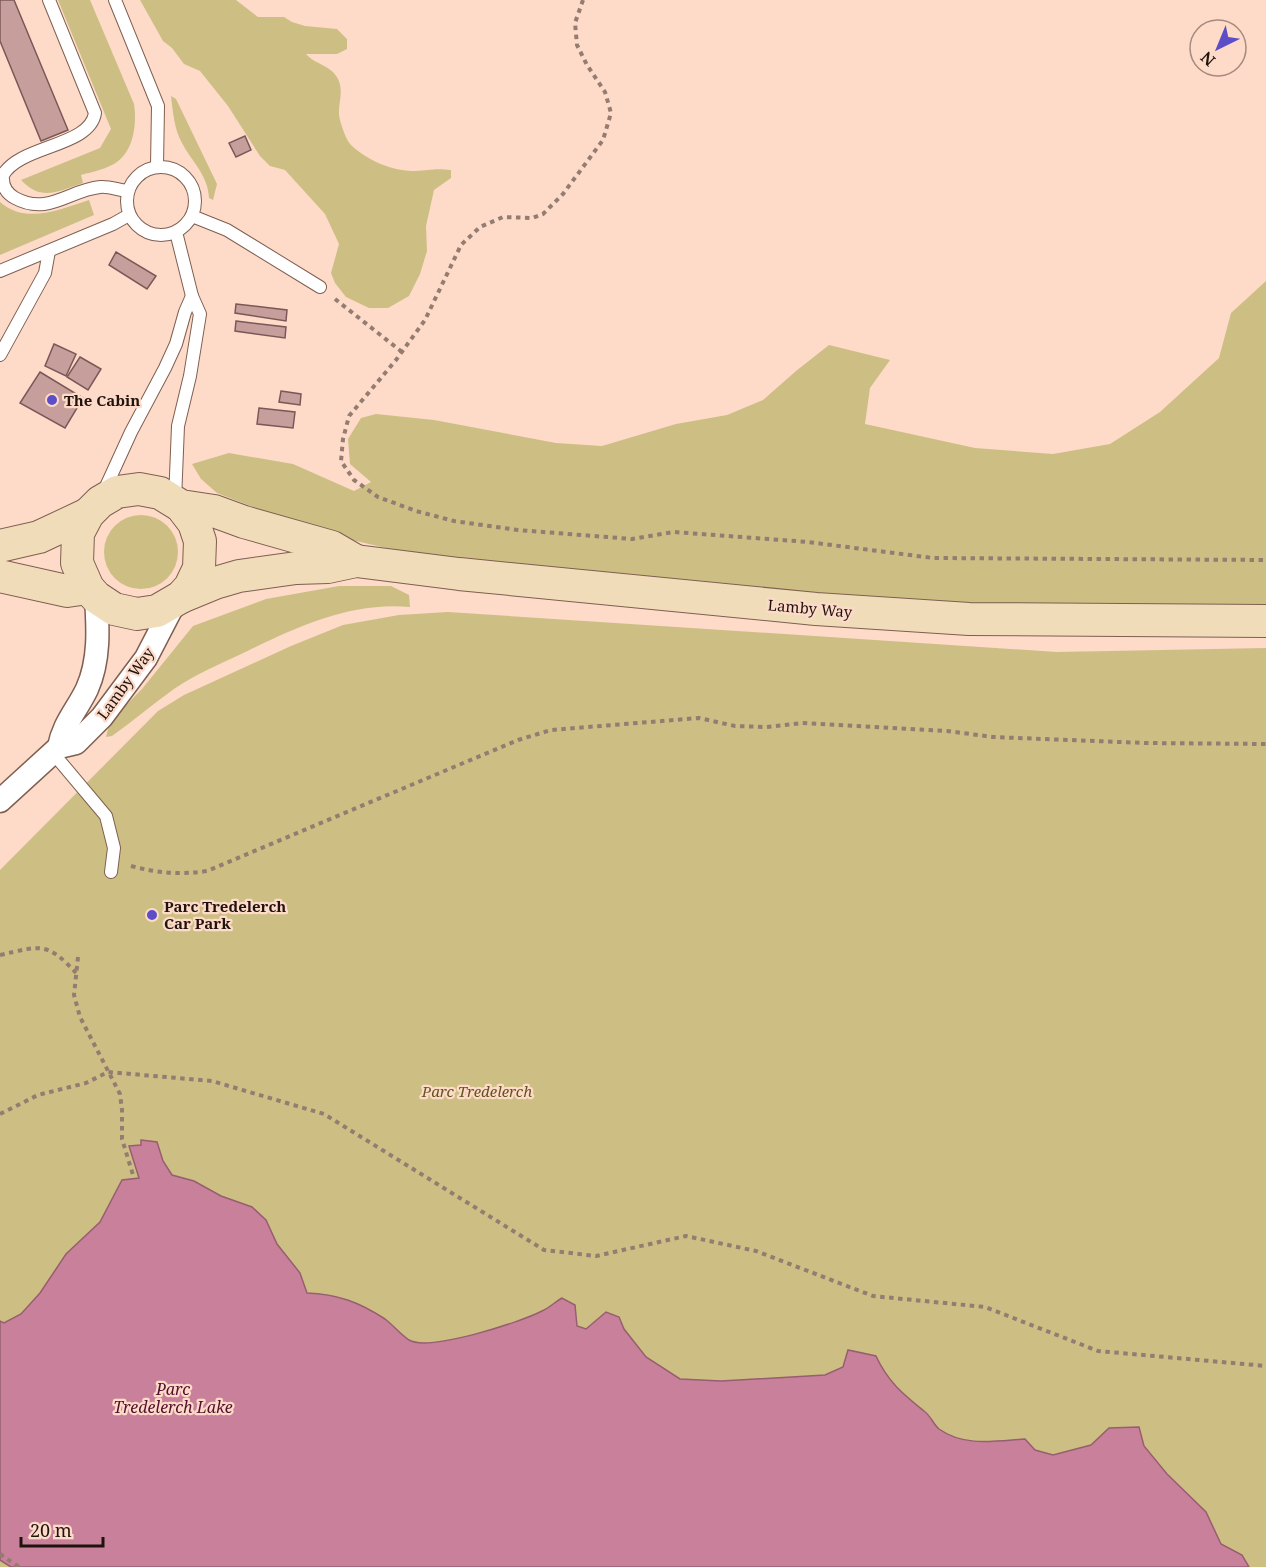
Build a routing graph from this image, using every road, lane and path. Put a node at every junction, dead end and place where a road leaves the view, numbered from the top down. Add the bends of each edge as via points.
1 (49, 0) edge
2 (115, 0) edge
3 (584, 0) edge
4 (157, 166) junction
5 (128, 191) junction
6 (129, 215) junction
7 (192, 216) junction
8 (176, 232) junction
9 (49, 251) junction
10 (0, 271) edge
11 (320, 287) joint
12 (192, 296) junction
13 (402, 352) junction
14 (0, 355) edge
15 (178, 503) junction
16 (94, 508) junction
17 (0, 546) edge
18 (1266, 560) edge
19 (356, 561) junction
20 (0, 576) edge
21 (92, 592) junction
22 (178, 600) junction
23 (1266, 621) edge
24 (1266, 744) edge
25 (56, 750) junction
26 (0, 801) edge
27 (125, 865) dead end
28 (111, 872) dead end
29 (0, 955) edge
30 (78, 957) dead end
31 (76, 973) junction
32 (108, 1072) junction
33 (0, 1114) edge
34 (132, 1175) dead end
35 (1266, 1366) edge
36 (0, 1554) edge
37 (20, 1567) edge

1 - 5 lane via 95,113 94,120 84,132 12,164 3,175 4,188 33,205 45,205 101,187
2 - 4 lane via 158,106
3 - 13 path via 575,23 577,45 605,92 611,113 603,140 543,214 532,218 503,217 480,227 461,245 425,320
4 - 5 lane via 139,174
4 - 7 lane via 182,173 190,182 196,204
5 - 6 lane
6 - 8 lane via 135,224 154,235
6 - 9 lane
7 - 8 lane
7 - 11 lane via 227,230
8 - 12 lane
9 - 10 lane
9 - 14 lane via 45,273
11 - 13 path
12 - 15 lane via 200,314 178,426
12 - 16 lane via 165,369
13 - 18 path via 349,416 341,461 354,480 378,497 444,518 518,530 632,539 674,532 808,542 933,558
15 - 16 street via 160,493 139,489 117,492
15 - 19 street, Lamby Way via 332,547
15 - 22 street via 194,523 200,541 199,568
16 - 17 street via 39,537
16 - 21 street via 78,533 77,562
19 - 22 street, Lamby Way via 239,576
19 - 23 street, Lamby Way via 852,612 969,619
20 - 21 street via 68,591
21 - 22 street via 114,609 137,614 157,611
21 - 25 street, Lamby Way via 98,623 94,670 61,731
22 - 25 street, Lamby Way via 146,658 109,708 76,743
24 - 27 path via 993,737 802,723 735,726 699,718 551,730 518,740 207,871 159,873
25 - 26 street, Lamby Way
25 - 28 lane via 106,816 114,848
29 - 31 path via 31,948 51,950
30 - 31 path
31 - 32 path via 74,995 80,1017
32 - 33 path via 86,1083 38,1095
32 - 34 path via 120,1094 122,1139
32 - 35 path via 212,1081 324,1114 544,1250 596,1256 686,1236 756,1251 873,1296 985,1307 1098,1351
36 - 37 path

